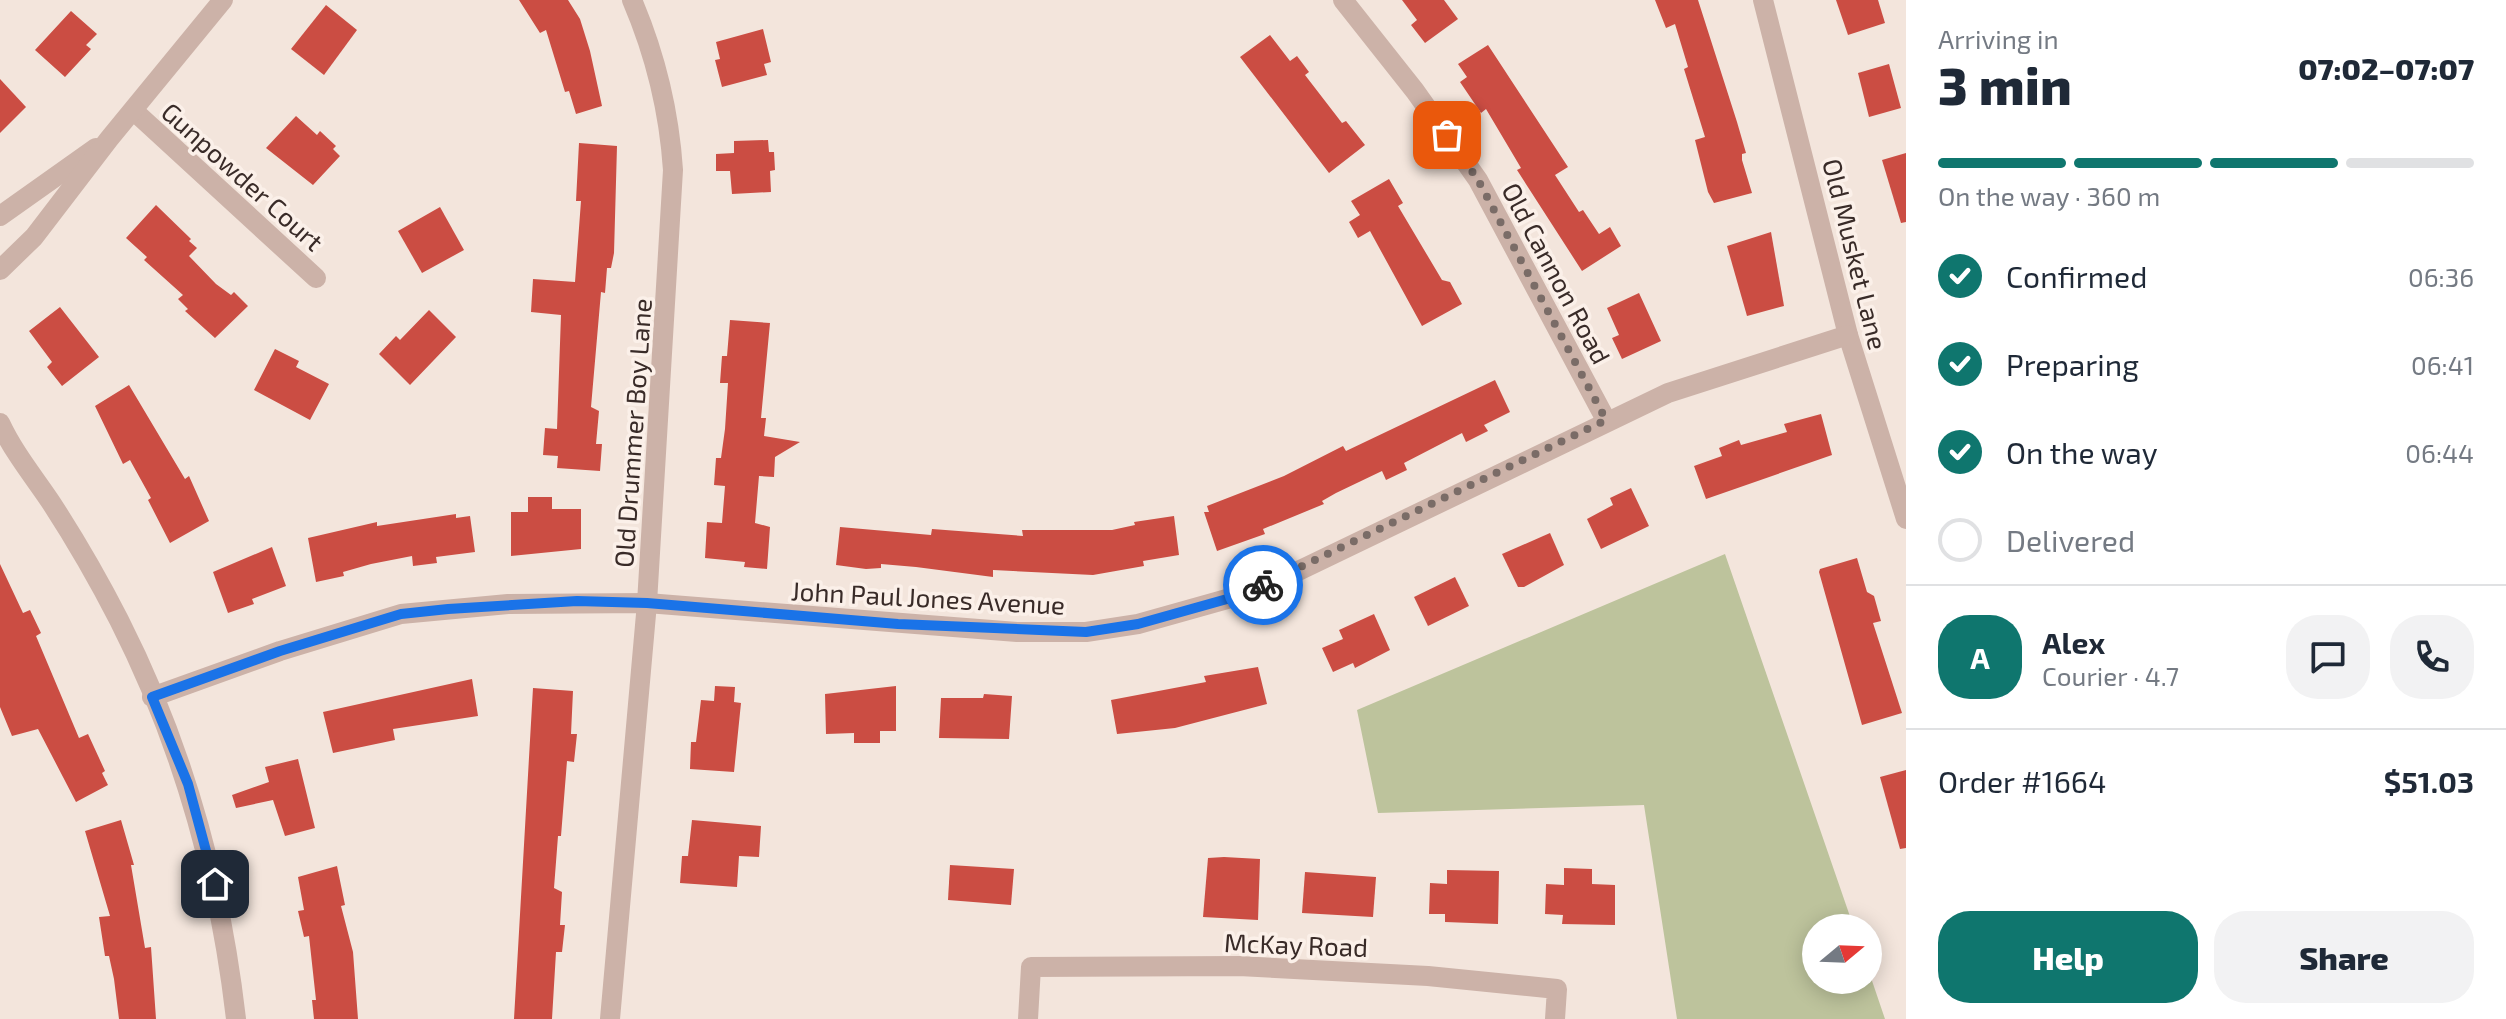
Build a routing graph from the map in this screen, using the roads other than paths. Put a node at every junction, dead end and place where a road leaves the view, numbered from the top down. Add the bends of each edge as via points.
1 (223, 0) edge
2 (632, 0) edge
3 (1343, 0) edge
4 (1763, 0) edge
5 (134, 111) junction
6 (109, 139) junction
7 (0, 216) edge
8 (0, 270) edge
9 (316, 278) dead end
10 (1848, 335) junction
11 (1606, 420) junction
12 (0, 423) edge
13 (6, 444) edge
14 (1904, 507) edge
15 (647, 603) junction
16 (152, 697) junction
17 (236, 1019) edge
18 (610, 1019) edge
19 (1028, 1019) edge
20 (1555, 1019) edge

1 - 5 street
2 - 15 street, Old Drummer Boy Lane via 669,115 673,170
3 - 11 street, Old Cannon Road via 1478,180
4 - 10 street, Old Musket Lane
5 - 6 street
5 - 9 street, Gunpowder Court
6 - 7 street
6 - 8 street via 34,237
10 - 11 street, John Paul Jones Avenue via 1668,393
10 - 14 street, Old Musket Lane
11 - 15 street, John Paul Jones Avenue via 1294,573 1138,624 1086,632 1017,632
12 - 13 street
13 - 16 street via 51,503 99,586
15 - 16 street, John Paul Jones Avenue via 508,604 401,614
15 - 18 street, Old Drummer Boy Lane
16 - 17 street via 203,831
19 - 20 street, McKay Road via 1031,967 1239,966 1557,989

